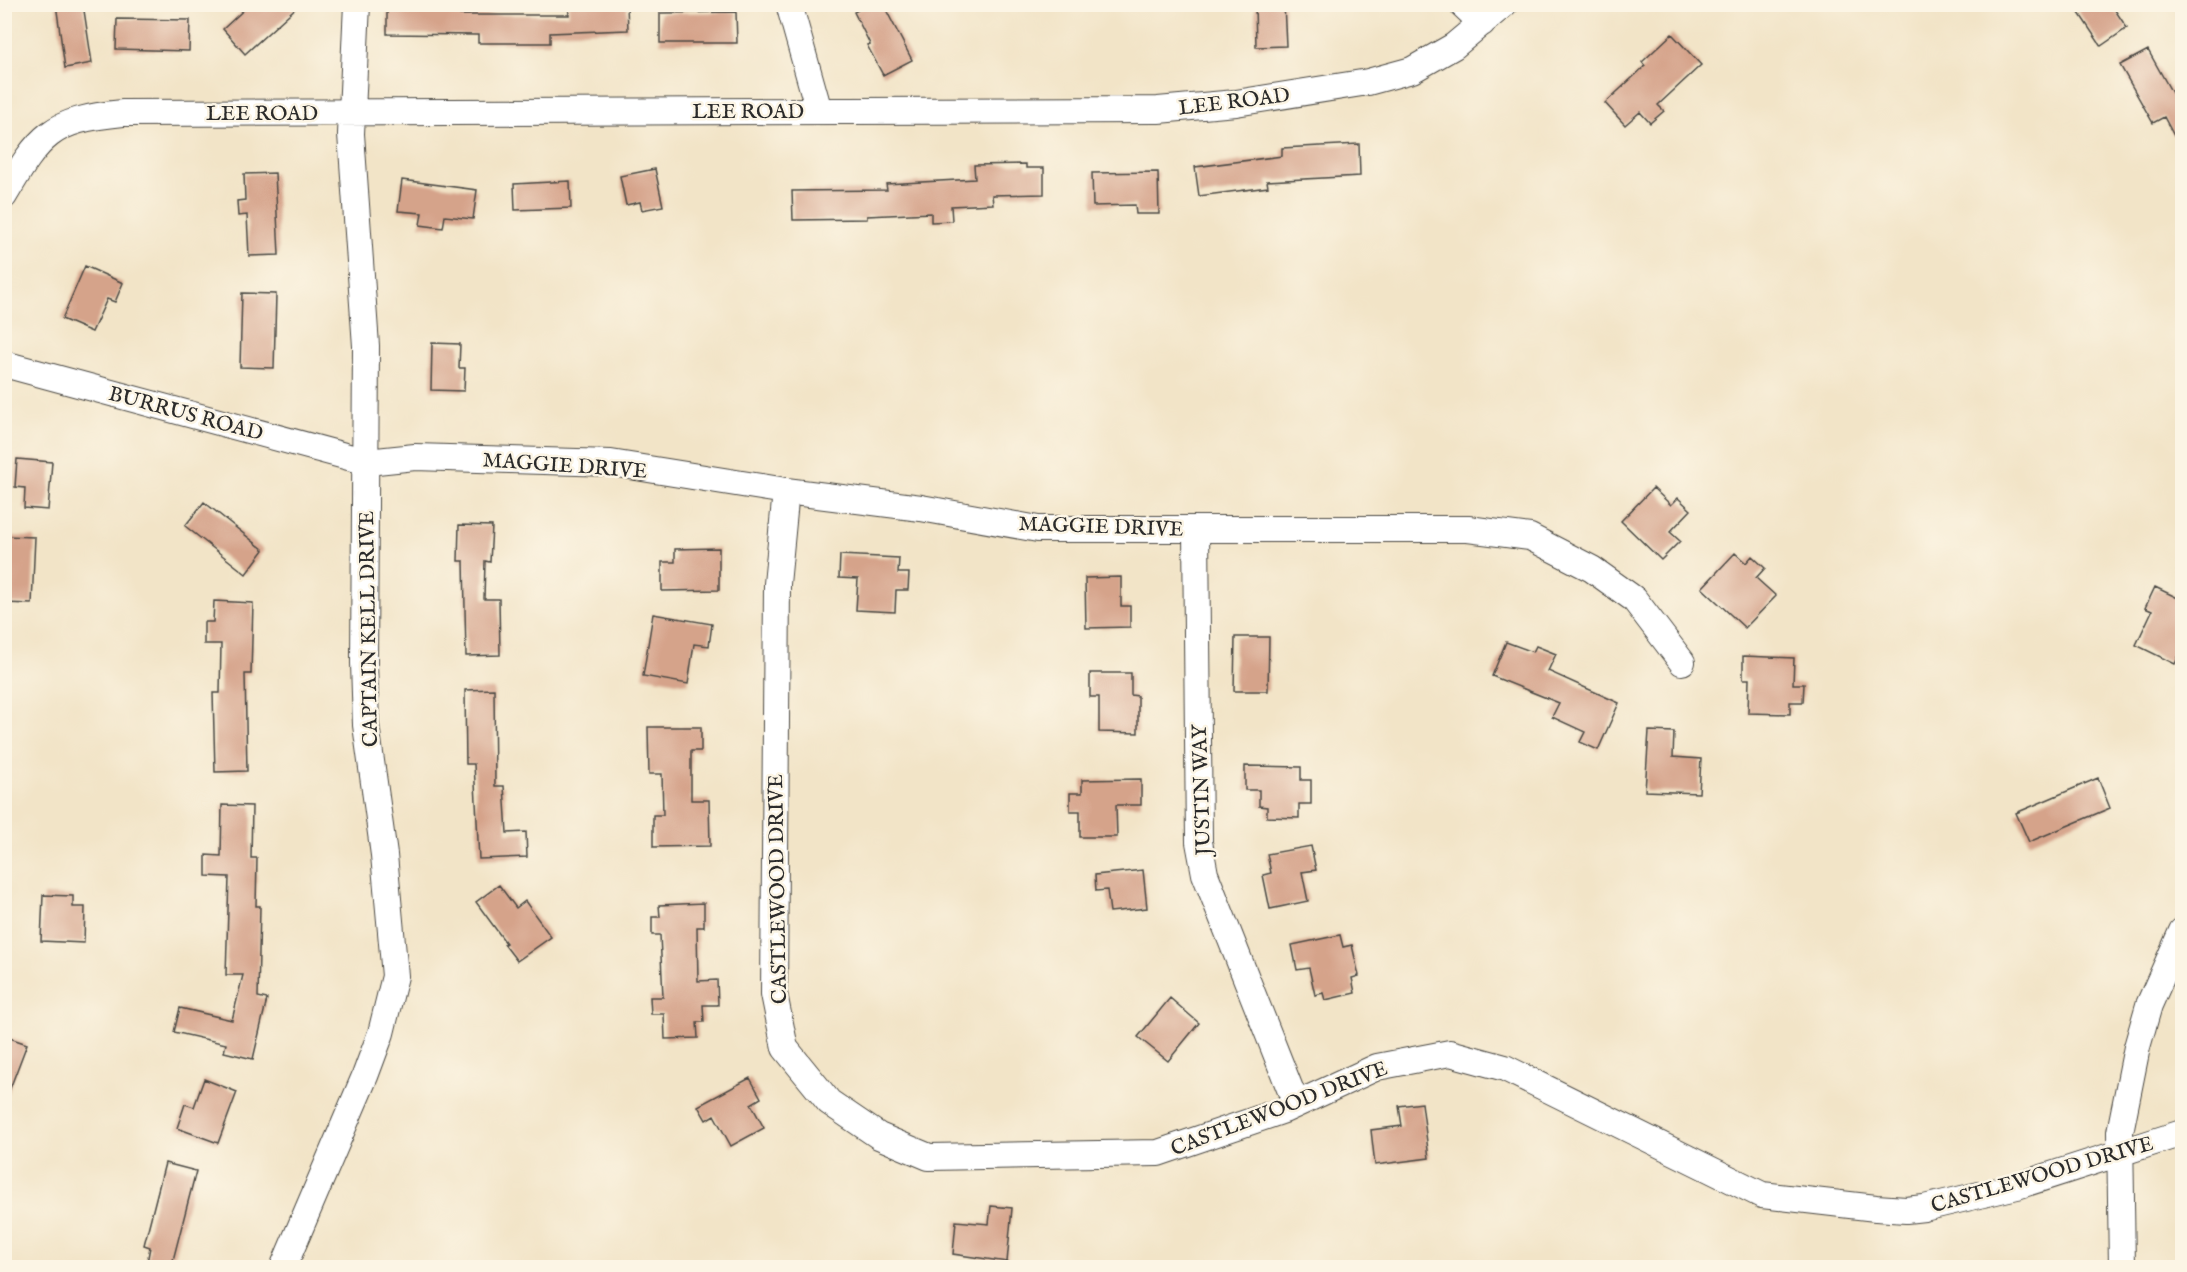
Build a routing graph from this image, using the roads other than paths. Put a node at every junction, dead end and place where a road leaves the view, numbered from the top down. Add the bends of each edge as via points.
1 (357, 4) edge
2 (789, 4) edge
3 (1462, 4) edge
4 (1504, 4) edge
5 (1482, 22) junction
6 (819, 111) junction
7 (351, 113) junction
8 (4, 196) edge
9 (4, 364) edge
10 (367, 462) junction
11 (786, 491) junction
12 (1196, 530) junction
13 (1682, 662) dead end
14 (2182, 931) edge
15 (1296, 1104) junction
16 (2182, 1133) edge
17 (2120, 1154) junction
18 (283, 1268) edge
19 (2122, 1268) edge

1 - 7 street, CAPTAIN KELL DRIVE
2 - 6 street
3 - 5 street
4 - 5 street, LEE ROAD
5 - 6 street, LEE ROAD via 1454,46 1412,70 1368,82 1236,103 1158,110
6 - 7 street, LEE ROAD
7 - 8 street, LEE ROAD via 88,116 43,138
7 - 10 street, CAPTAIN KELL DRIVE via 366,345
9 - 10 street, BURRUS ROAD
10 - 11 street, MAGGIE DRIVE via 415,457 610,463
10 - 18 street, CAPTAIN KELL DRIVE via 366,725 395,976 365,1076
11 - 12 street, MAGGIE DRIVE via 921,508 1038,529
11 - 15 street, CASTLEWOOD DRIVE via 777,584 774,994 785,1048 822,1093 879,1136 929,1157 1158,1153
12 - 13 street, MAGGIE DRIVE via 1468,529 1530,537 1592,569 1634,599
12 - 15 street, JUSTIN WAY via 1199,842 1205,874
14 - 17 street via 2149,1005 2137,1047 2120,1132
15 - 17 street, CASTLEWOOD DRIVE via 1377,1067 1450,1053 1505,1068 1762,1195 1906,1210 2017,1186
16 - 17 street, CASTLEWOOD DRIVE
17 - 19 street

